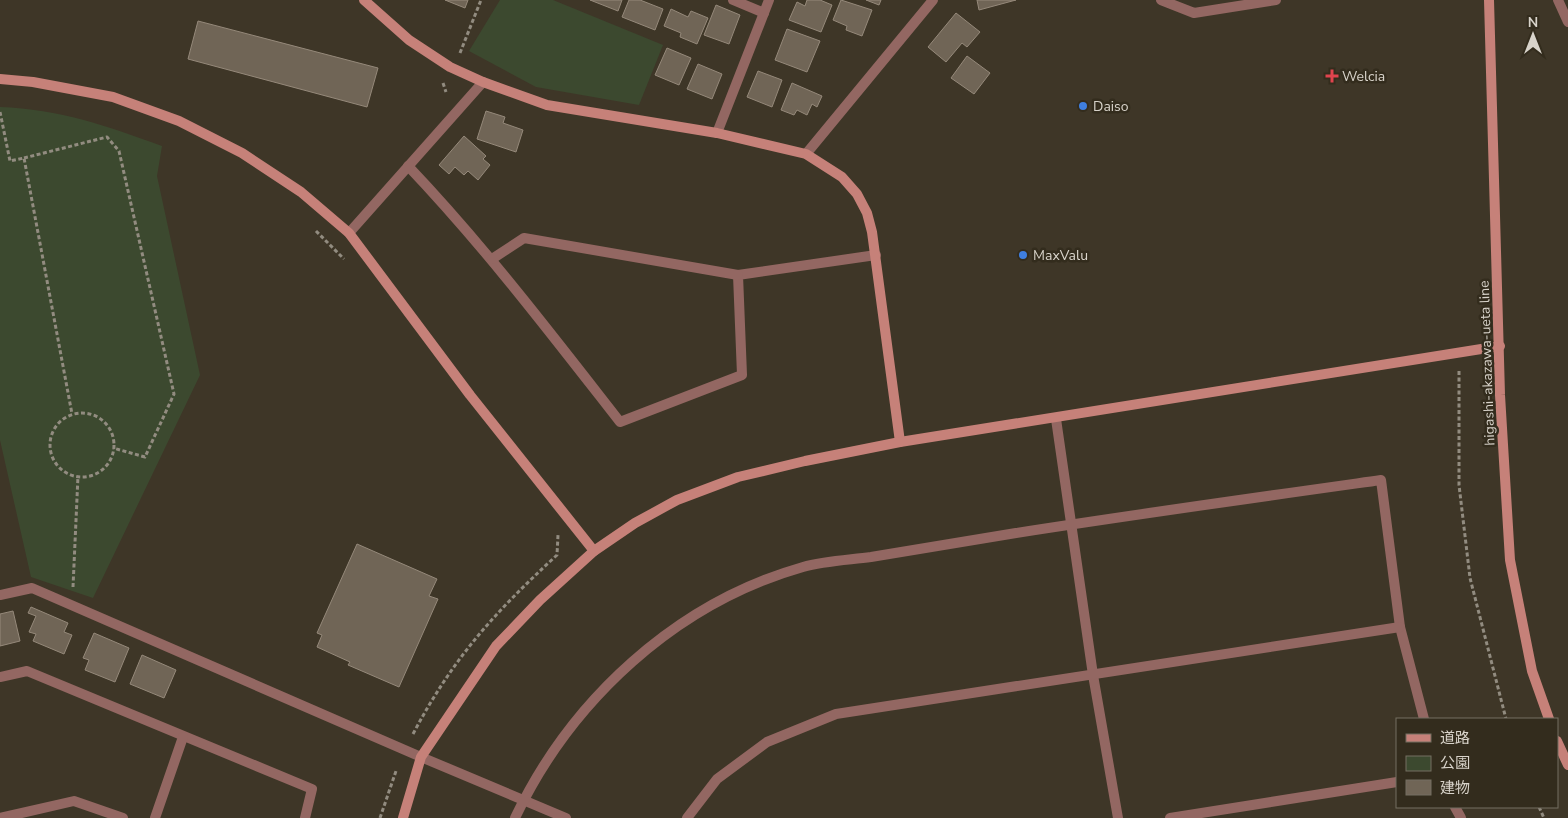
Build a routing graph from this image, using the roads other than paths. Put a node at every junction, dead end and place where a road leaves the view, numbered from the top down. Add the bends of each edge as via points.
1 (364, 0) edge
2 (733, 0) edge
3 (769, 0) edge
4 (933, 0) edge
5 (1160, 0) edge
6 (1276, 0) edge
7 (1489, 0) edge
8 (1558, 0) edge
9 (764, 13) junction
10 (1568, 22) edge
11 (0, 79) edge
12 (483, 82) junction
13 (717, 133) junction
14 (806, 154) junction
15 (408, 166) junction
16 (349, 233) junction
17 (876, 255) junction
18 (492, 259) junction
19 (738, 275) junction
20 (1500, 346) junction
21 (1056, 419) junction
22 (900, 442) junction
23 (1071, 525) junction
24 (594, 551) junction
25 (0, 596) edge
26 (1400, 627) junction
27 (1093, 675) junction
28 (0, 677) edge
29 (1424, 718) edge
30 (1549, 718) edge
31 (183, 737) junction
32 (1558, 743) edge
33 (421, 757) junction
34 (1568, 764) edge
35 (1396, 782) edge
36 (524, 799) junction
37 (0, 818) edge
38 (123, 818) edge
39 (155, 818) edge
40 (305, 818) edge
41 (403, 818) edge
42 (515, 818) edge
43 (566, 818) edge
44 (687, 818) edge
45 (1118, 818) edge
46 (1170, 818) edge

1 - 12 street via 409,40 450,67
2 - 9 street
3 - 9 street
4 - 14 street
5 - 6 street via 1194,13
7 - 20 street, higashi-akazawa-ueta line
8 - 10 street
9 - 13 street
11 - 16 street via 33,82 112,98 179,121 242,153 301,192
12 - 13 street via 548,105
12 - 15 street
13 - 14 street
14 - 17 street via 842,178 857,194 867,212
15 - 16 street
15 - 18 street
16 - 24 street via 470,395
17 - 19 street
17 - 22 street
18 - 19 street via 524,238
18 - 19 street via 620,422 742,375
20 - 21 street
20 - 30 street, higashi-akazawa-ueta line via 1510,560 1532,672
21 - 22 street
21 - 23 street
22 - 24 street via 738,477 677,500
23 - 26 street via 1381,480
23 - 27 street
23 - 36 street via 804,567 750,587 702,611 652,643 606,687 565,733
24 - 33 street via 496,646
25 - 33 street via 32,588
26 - 27 street
26 - 29 street
27 - 44 street via 836,714 766,742 717,779
27 - 45 street
28 - 31 street via 27,671
31 - 39 street
31 - 40 street via 312,789
32 - 34 street
33 - 36 street
33 - 41 street
35 - 46 street
36 - 42 street
36 - 43 street
37 - 38 street via 74,801

